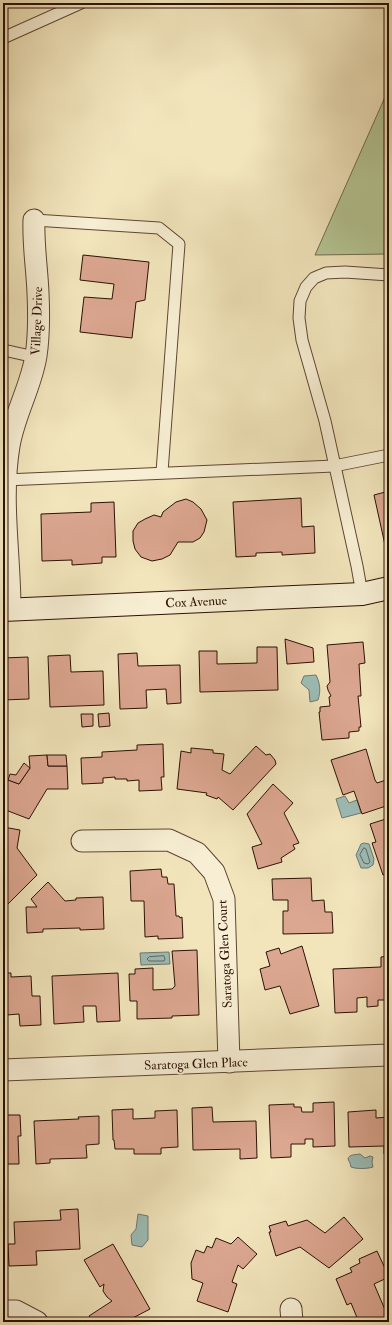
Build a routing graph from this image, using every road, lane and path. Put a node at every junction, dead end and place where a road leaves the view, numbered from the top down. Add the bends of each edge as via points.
1 (81, 3) edge
2 (3, 38) edge
3 (34, 220) joint
4 (389, 275) edge
5 (8, 351) dead end
6 (36, 357) junction
7 (389, 455) edge
8 (334, 466) junction
9 (162, 472) junction
10 (5, 480) junction
11 (389, 588) edge
12 (362, 594) junction
13 (6, 610) edge
14 (82, 841) dead end
15 (389, 1055) edge
16 (229, 1062) junction
17 (3, 1070) edge
18 (3, 1311) edge
19 (37, 1322) edge

1 - 2 lane
3 - 6 street, Village Drive via 38,294
3 - 9 lane via 159,228 179,244
4 - 8 lane via 326,273 314,278 306,287 300,301 298,318 302,340 325,421
5 - 6 lane
6 - 10 street, Village Drive via 9,446
7 - 8 lane
8 - 9 lane
8 - 12 lane
9 - 10 lane
10 - 13 street, Village Drive via 4,508 10,590
11 - 12 main road, Cox Avenue
12 - 13 main road, Cox Avenue
14 - 16 street, Saratoga Glen Court via 169,840 197,853 214,872 224,899
15 - 16 street, Saratoga Glen Place
16 - 17 street, Saratoga Glen Place
18 - 19 street via 16,1311

